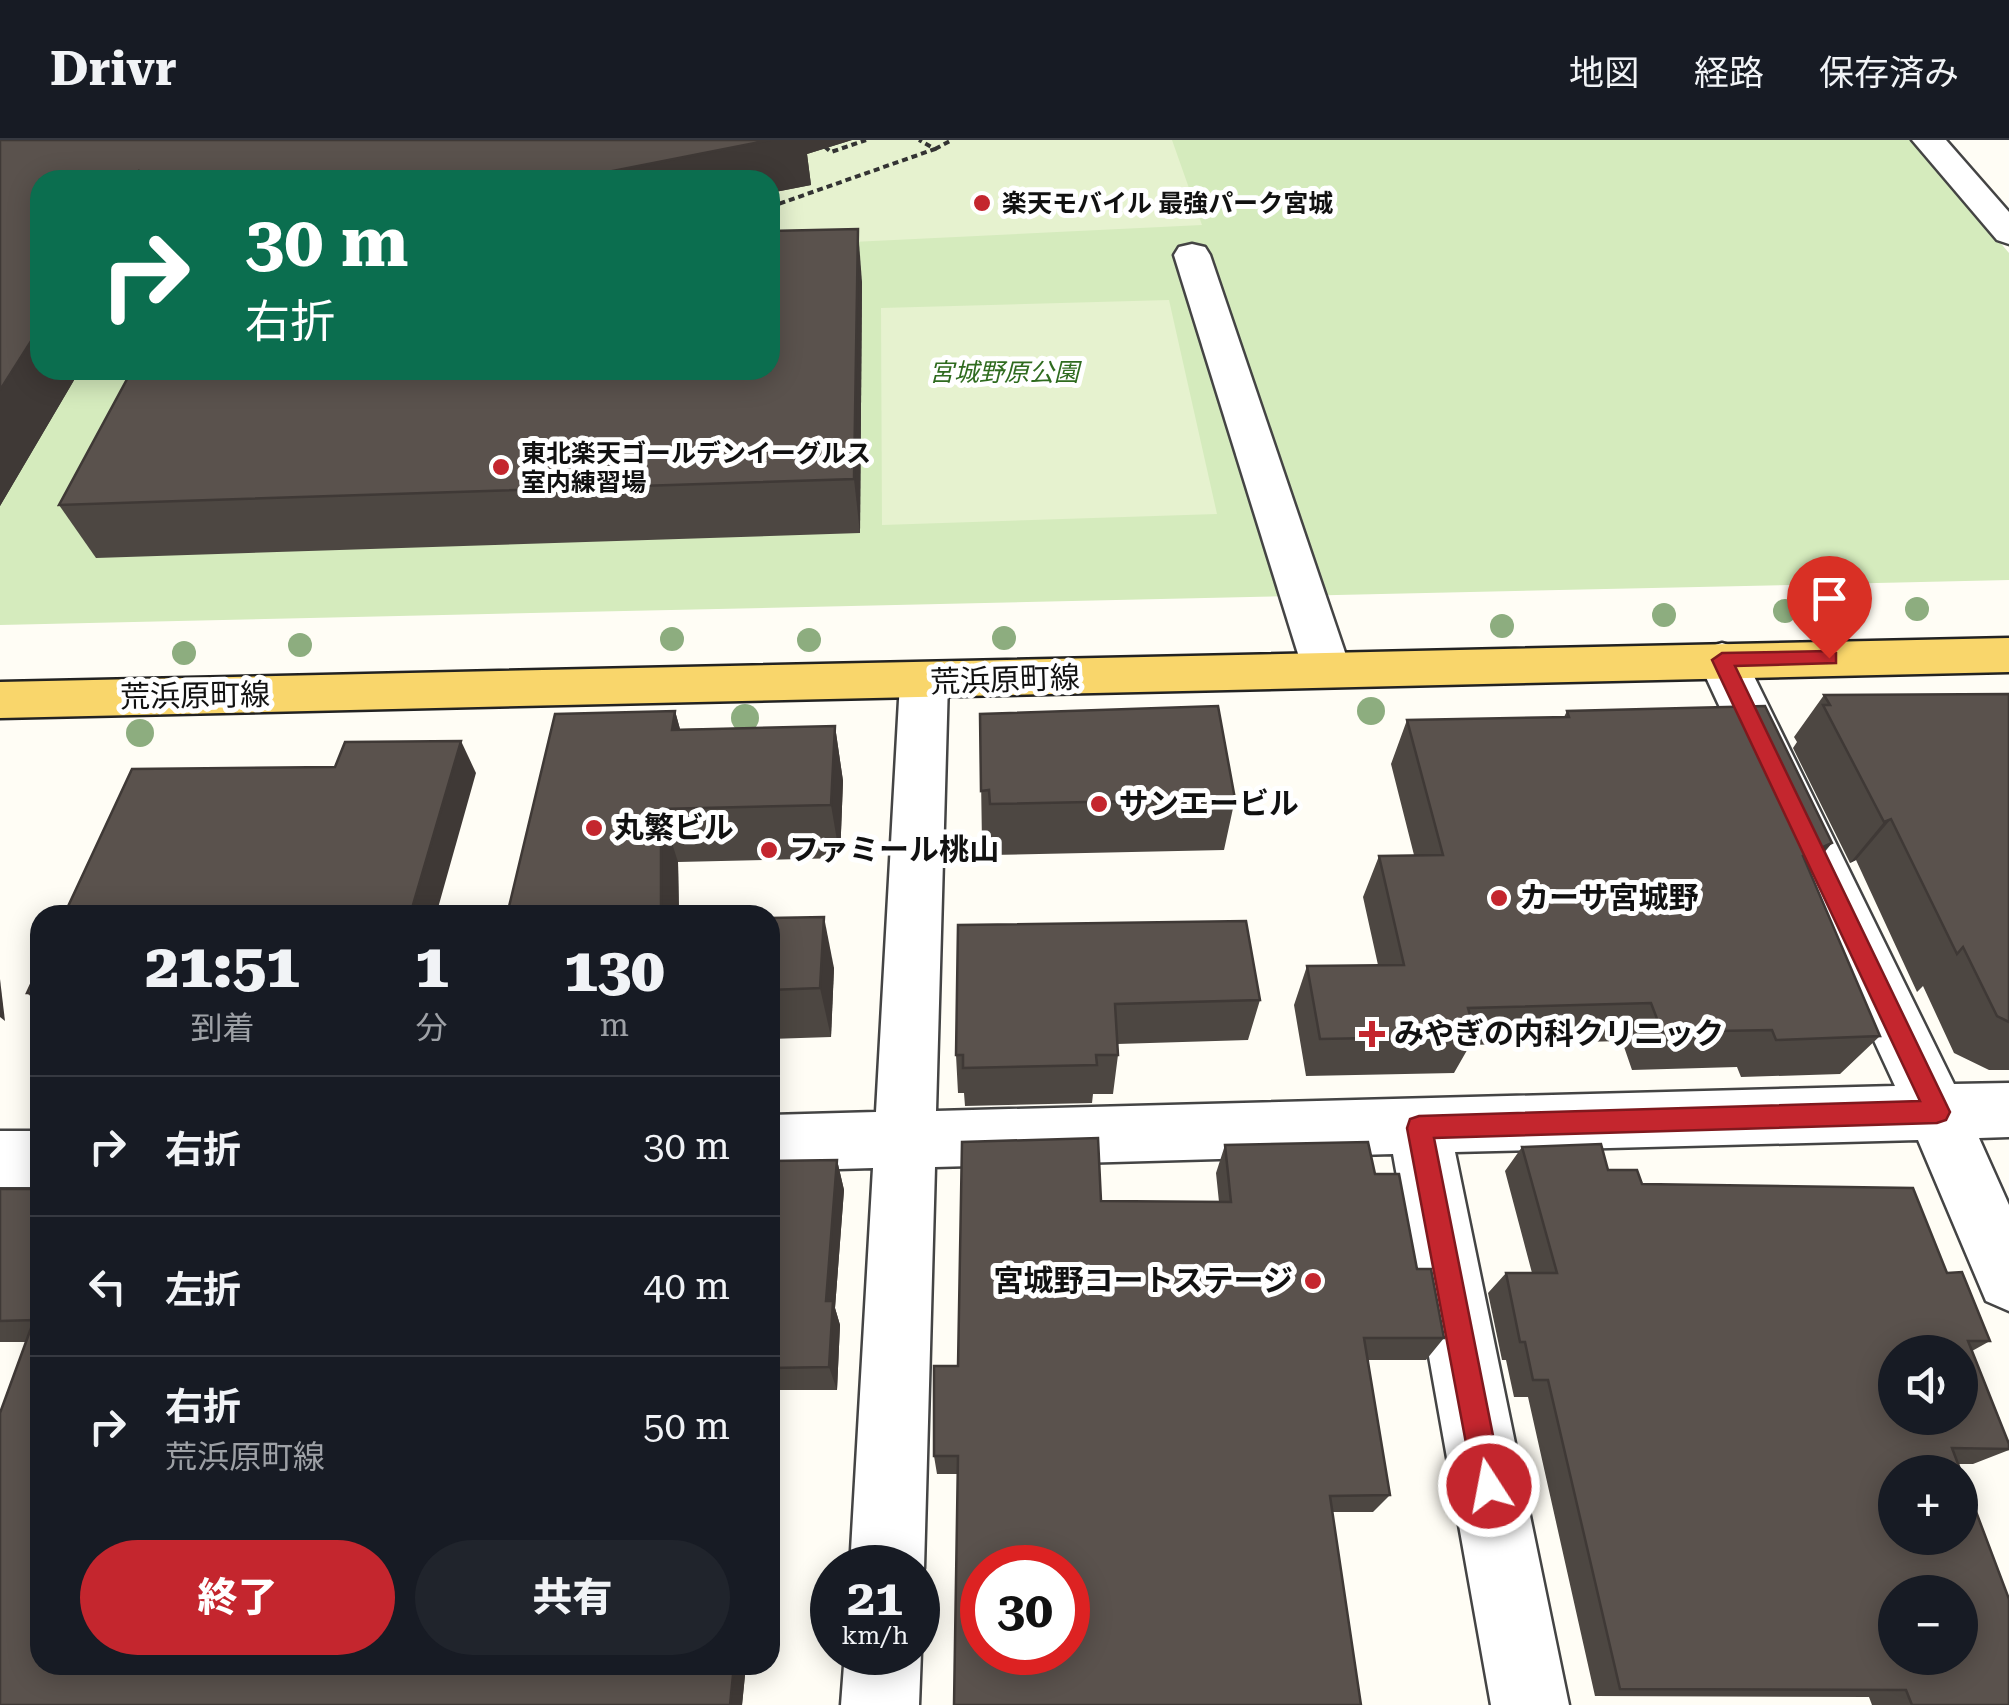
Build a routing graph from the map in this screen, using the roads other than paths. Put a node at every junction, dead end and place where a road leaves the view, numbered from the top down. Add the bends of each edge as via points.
1 (1928, 140) edge
2 (2009, 234) edge
3 (1192, 255) dead end
4 (2009, 655) edge
5 (1722, 660) junction
6 (1327, 670) junction
7 (924, 682) junction
8 (0, 700) edge
9 (2009, 1110) edge
10 (1937, 1112) junction
11 (1419, 1128) junction
12 (907, 1140) junction
13 (780, 1143) edge
14 (30, 1158) edge
15 (0, 1160) edge
16 (2009, 1279) edge
17 (888, 1545) edge
18 (882, 1675) edge
19 (880, 1705) edge
20 (1530, 1705) edge

1 - 2 street
3 - 6 street
4 - 5 main road, 荒浜原町線
5 - 6 main road, 荒浜原町線
5 - 10 street
6 - 7 main road, 荒浜原町線
7 - 8 main road, 荒浜原町線
7 - 12 street
9 - 10 street
10 - 11 street
10 - 16 street
11 - 12 street
11 - 20 street
12 - 13 street
12 - 17 street
14 - 15 street
18 - 19 street

